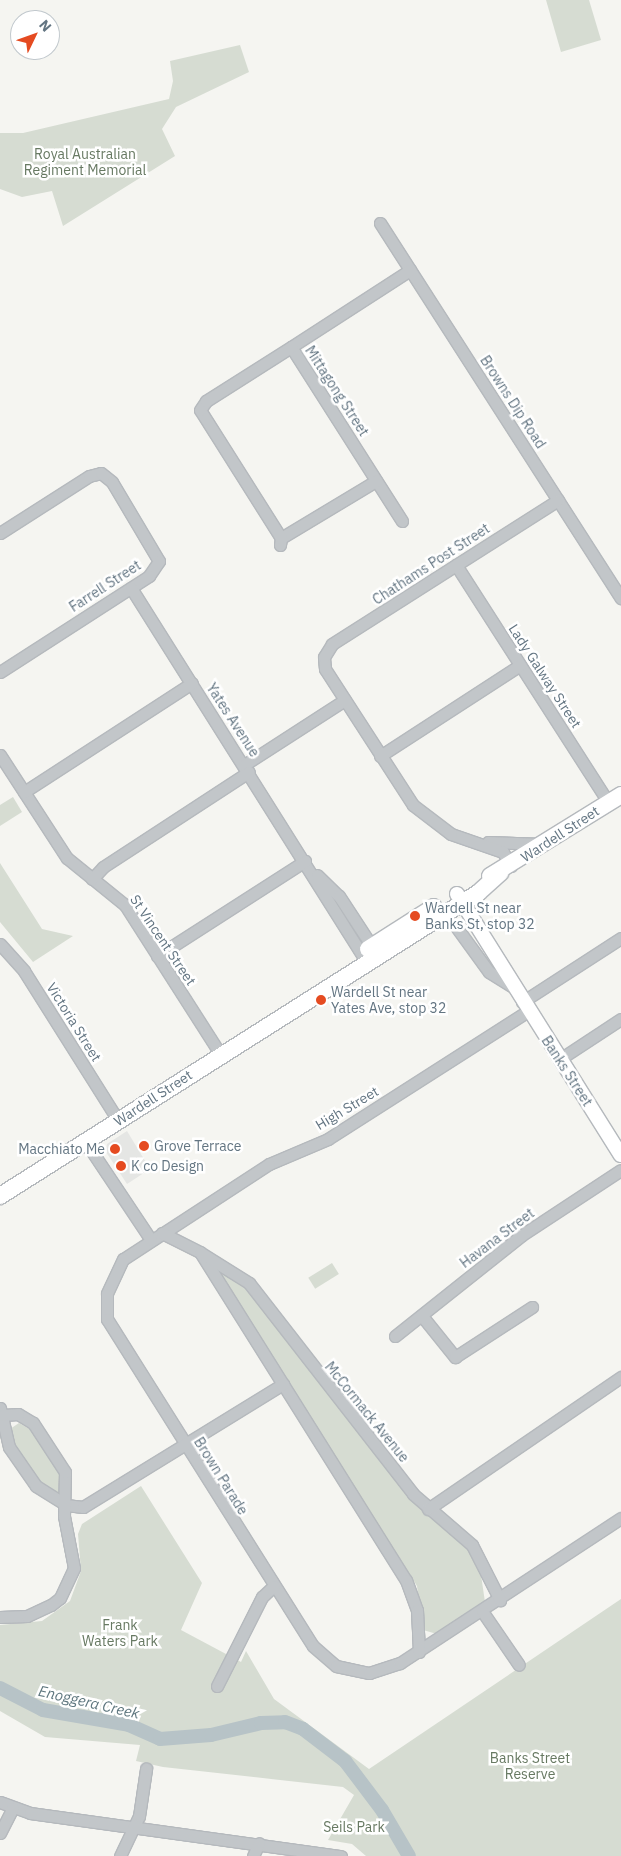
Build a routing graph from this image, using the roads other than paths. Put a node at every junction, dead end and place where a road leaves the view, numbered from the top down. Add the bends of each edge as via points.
1 (380, 223) dead end
2 (410, 270) junction
3 (291, 348) junction
4 (376, 481) junction
5 (558, 500) junction
6 (402, 521) dead end
7 (0, 533) edge
8 (456, 565) junction
9 (130, 588) junction
10 (621, 598) edge
11 (520, 665) junction
12 (0, 672) edge
13 (192, 683) junction
14 (345, 700) junction
15 (0, 755) edge
16 (380, 756) junction
17 (247, 768) junction
18 (24, 792) junction
19 (615, 799) edge
20 (486, 842) junction
21 (546, 844) junction
22 (308, 865) junction
23 (505, 870) junction
24 (92, 879) junction
25 (456, 900) junction
26 (457, 928) dead end
27 (621, 938) edge
28 (0, 944) edge
29 (369, 955) junction
30 (157, 956) junction
31 (513, 987) junction
32 (525, 1006) junction
33 (621, 1019) edge
34 (221, 1055) junction
35 (560, 1059) junction
36 (118, 1120) junction
37 (85, 1141) junction
38 (621, 1155) edge
39 (621, 1170) edge
40 (0, 1196) edge
41 (162, 1233) junction
42 (151, 1240) junction
43 (200, 1252) junction
44 (532, 1307) dead end
45 (422, 1316) junction
46 (396, 1336) dead end
47 (621, 1377) edge
48 (283, 1384) junction
49 (1, 1412) edge
50 (184, 1446) junction
51 (66, 1505) junction
52 (428, 1509) junction
53 (621, 1518) edge
54 (274, 1586) junction
55 (500, 1600) junction
56 (482, 1611) junction
57 (0, 1617) edge
58 (419, 1652) junction
59 (519, 1665) dead end
60 (218, 1686) dead end
61 (146, 1769) dead end
62 (0, 1802) edge
63 (13, 1808) junction
64 (134, 1826) junction
65 (0, 1833) edge
66 (259, 1843) junction
67 (319, 1854) edge
68 (120, 1856) edge
69 (253, 1856) edge
70 (341, 1856) edge

1 - 2 street, Browns Dip Road
2 - 3 street, Mittagong Street
2 - 5 street, Browns Dip Road
3 - 4 street, Mittagong Street
3 - 4 street via 206,401 200,410 281,541
4 - 6 street, Mittagong Street
5 - 8 street, Chathams Post Street
5 - 10 street, Browns Dip Road
7 - 9 street, Farrell Street via 89,476 103,474 159,558 154,571
8 - 11 street, Lady Galway Street
8 - 14 street, Chathams Post Street via 332,644 324,657 325,669
9 - 12 street, Farrell Street
9 - 13 street, Yates Avenue
11 - 16 street
11 - 19 street, Lady Galway Street
13 - 17 street, Yates Avenue
13 - 18 street
14 - 16 street
14 - 17 street
15 - 18 street, St Vincent Street
16 - 20 street via 415,808 451,834
17 - 22 street, Yates Avenue
17 - 24 street via 107,864
18 - 24 street, St Vincent Street via 65,856
19 - 21 highway, Wardell Street
20 - 21 street
20 - 23 street via 503,852
21 - 23 highway, Wardell Street
22 - 29 street, Yates Avenue
22 - 30 street
23 - 25 highway, Wardell Street
24 - 30 street, St Vincent Street via 122,902
25 - 29 highway, Wardell Street
25 - 31 main road, Banks Street
26 - 31 street, Banks Street via 489,972
27 - 32 street, High Street
28 - 36 street, Victoria Street via 24,971
29 - 34 highway, Wardell Street
30 - 34 street, St Vincent Street
31 - 32 main road, Banks Street
32 - 35 main road, Banks Street
32 - 41 street, High Street via 328,1139 269,1164
33 - 35 street
34 - 36 highway, Wardell Street
35 - 38 main road, Banks Street
36 - 37 highway, Wardell Street
37 - 40 highway, Wardell Street
37 - 42 street
39 - 45 street, Havana Street via 522,1236
41 - 42 street, High Street
41 - 43 street, McCormack Avenue
42 - 50 street, Brown Parade via 123,1259 113,1273 106,1319
43 - 48 street
43 - 52 street, McCormack Avenue via 249,1283 342,1407
44 - 45 street via 455,1357
45 - 46 street, Havana Street
47 - 52 street
48 - 50 street
48 - 58 street via 408,1583 417,1610
49 - 51 street via 9,1447 33,1482
49 - 51 street via 20,1415 38,1429 65,1472
50 - 51 street via 87,1506
50 - 54 street, Brown Parade
51 - 57 street via 74,1568 63,1593 51,1605 27,1616
52 - 55 street, McCormack Avenue via 472,1544
53 - 55 street, Brown Parade
54 - 58 street, Brown Parade via 318,1653 336,1666 369,1673 402,1662
54 - 60 street via 262,1597
55 - 56 street, Brown Parade
56 - 58 street, Brown Parade
56 - 59 street
61 - 64 street
62 - 63 street
63 - 64 street
63 - 65 street
64 - 66 street
64 - 68 street
66 - 67 street
66 - 69 street
67 - 70 street

